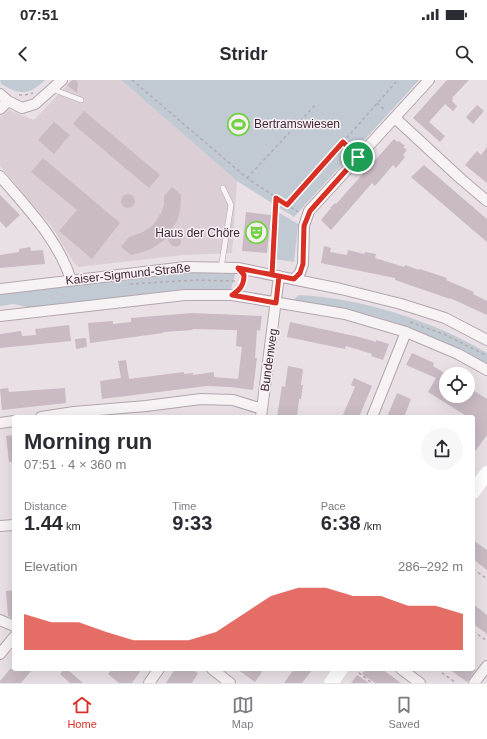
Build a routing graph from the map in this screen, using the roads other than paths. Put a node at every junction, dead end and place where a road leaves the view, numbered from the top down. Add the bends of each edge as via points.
1 (62, 80) edge
2 (429, 80) edge
3 (52, 89) junction
4 (0, 94) edge
5 (11, 98) junction
6 (81, 100) dead end
7 (0, 109) edge
8 (395, 118) junction
9 (0, 176) edge
10 (223, 188) dead end
11 (487, 201) edge
12 (221, 268) junction
13 (238, 268) junction
14 (275, 275) junction
15 (294, 279) junction
16 (71, 280) junction
17 (0, 289) edge
18 (232, 295) junction
19 (276, 303) junction
20 (0, 316) edge
21 (406, 332) junction
22 (487, 340) edge
23 (487, 370) edge
24 (261, 413) edge
25 (54, 415) edge
26 (373, 415) edge
27 (12, 421) edge
28 (0, 423) edge
29 (487, 473) edge
30 (475, 489) edge
31 (12, 525) edge
32 (0, 526) edge
33 (0, 620) edge
34 (12, 625) edge
35 (12, 639) edge
36 (0, 654) edge
37 (487, 666) edge
38 (157, 671) edge
39 (215, 671) edge
40 (340, 671) edge
41 (404, 671) edge
42 (149, 683) edge
43 (230, 683) edge
44 (331, 683) edge
45 (420, 683) edge
46 (474, 683) edge

1 - 3 street
2 - 8 street
3 - 5 street via 35,104 22,108
3 - 6 lane
4 - 5 street
5 - 7 street
8 - 11 street
8 - 15 street via 310,211 304,226 303,264 300,273
9 - 16 street via 44,227
10 - 12 lane via 231,205
12 - 13 street, Kaiser-Sigmund-Straße
12 - 16 street, Kaiser-Sigmund-Straße via 186,266
13 - 14 street, Kaiser-Sigmund-Straße
13 - 18 lane via 244,275 244,282 240,290
14 - 15 street, Kaiser-Sigmund-Straße
14 - 19 street
15 - 22 street, Kaiser-Sigmund-Straße via 401,304 445,318
16 - 17 street, Kaiser-Sigmund-Straße
18 - 19 street
18 - 20 street via 186,295
19 - 21 street via 344,314
19 - 24 street, Bundenweg
21 - 23 street via 458,354
21 - 26 street
24 - 25 street via 233,400 201,399
27 - 28 street
29 - 30 main road
31 - 32 street
33 - 34 street
35 - 36 street
37 - 46 street
38 - 42 street
39 - 43 street
40 - 44 main road
41 - 45 street

